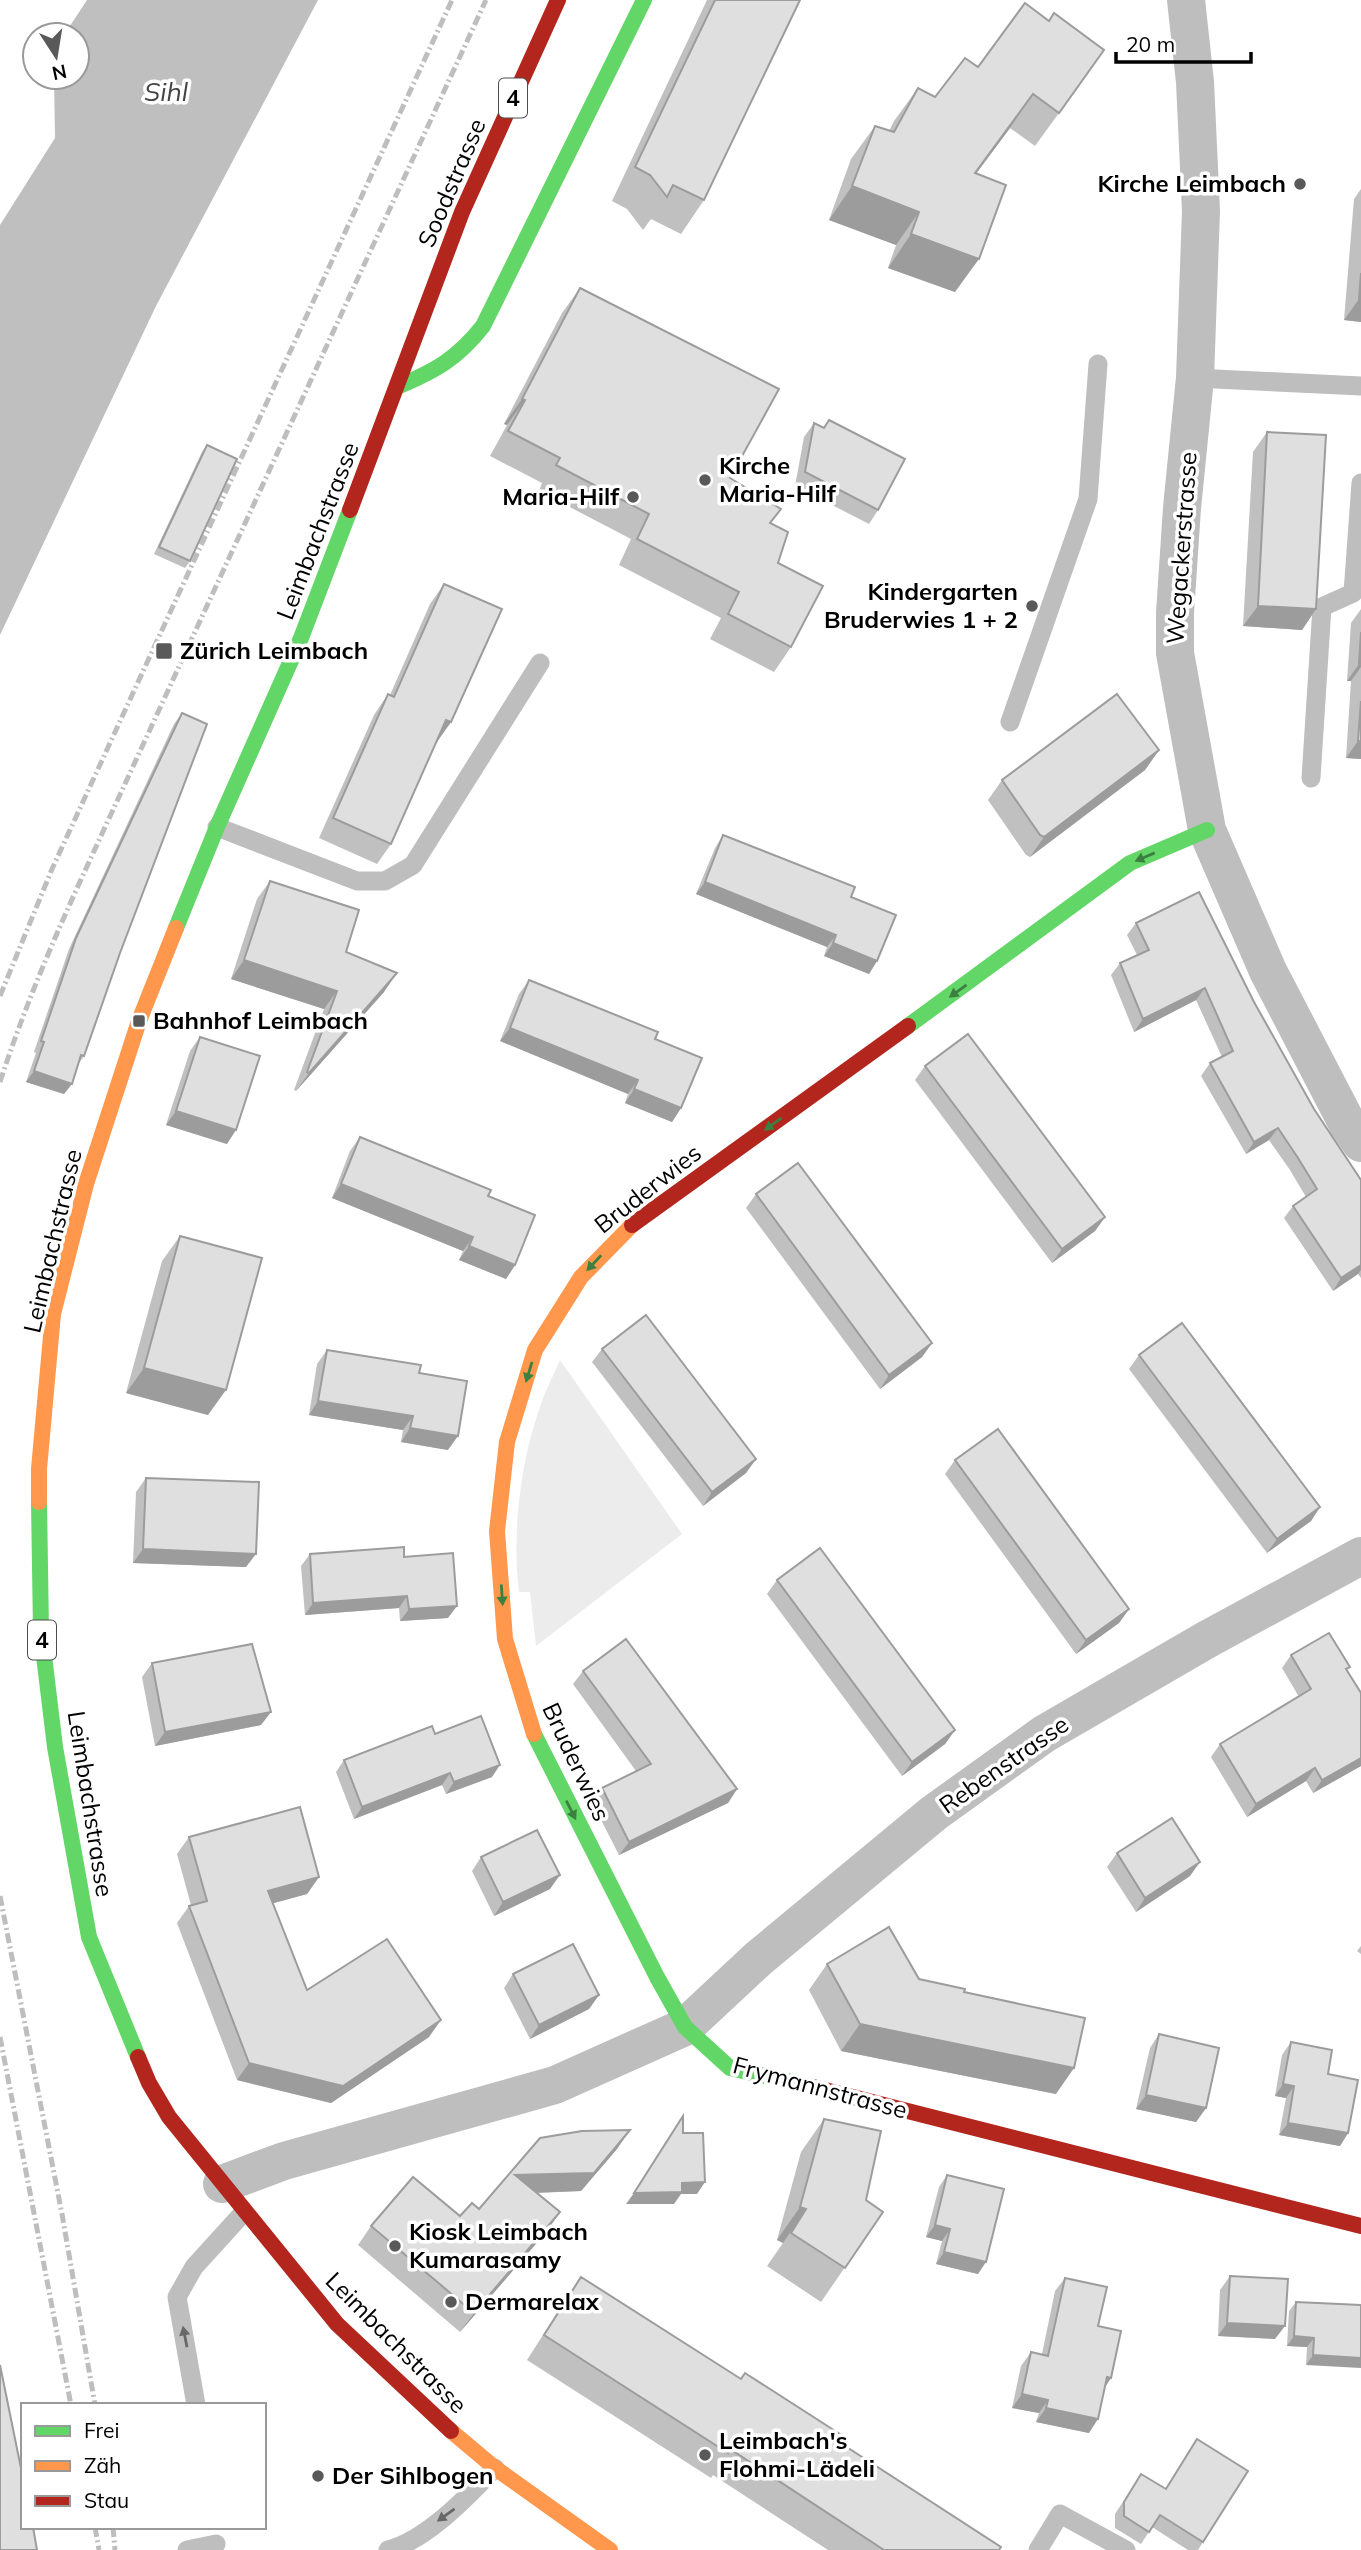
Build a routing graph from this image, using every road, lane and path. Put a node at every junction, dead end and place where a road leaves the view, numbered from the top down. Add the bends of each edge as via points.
1 (558, 0) edge
2 (644, 0) edge
3 (1186, 0) edge
4 (1098, 364) dead end
5 (1195, 378) junction
6 (1361, 386) edge
7 (397, 387) junction
8 (1361, 483) edge
9 (540, 663) dead end
10 (1010, 722) dead end
11 (1311, 778) dead end
12 (217, 827) junction
13 (1207, 830) junction
14 (1361, 1143) edge
15 (1361, 1556) edge
16 (685, 2027) junction
17 (233, 2198) junction
18 (1361, 2226) edge
19 (195, 2403) edge
20 (495, 2468) junction
21 (216, 2540) edge
22 (187, 2550) edge
23 (388, 2550) edge
24 (610, 2550) edge
25 (1038, 2550) edge
26 (1126, 2550) edge

1 - 7 main road, Soodstrasse / 4 via 462,212
2 - 7 main road via 483,326 463,352 440,370
3 - 5 street, Wegackerstrasse via 1201,211
4 - 10 lane via 1088,499
5 - 6 lane
5 - 13 street, Wegackerstrasse via 1182,508 1175,653
7 - 12 main road, Leimbachstrasse / 4 via 302,638
8 - 11 lane via 1353,593 1322,607
9 - 12 lane via 412,865 385,881 357,881
12 - 17 main road, Leimbachstrasse / 4 via 139,1021 86,1184 53,1314 39,1469 41,1631 55,1747 89,1937 149,2083 169,2117
13 - 14 street, Wegackerstrasse via 1268,971
13 -> 16 main road, Bruderwies via 1130,863 624,1231 581,1277 535,1350 507,1442 497,1531 505,1639 534,1736
15 - 16 street, Rebenstrasse via 1044,1734 924,1822 759,1958
16 - 17 street via 555,2085 284,2161
16 - 18 main road, Frymannstrasse via 730,2068
19 -> 17 lane via 177,2297
17 - 20 main road, Leimbachstrasse / 4 via 337,2324
20 -> 23 lane via 460,2505 402,2546
20 - 24 main road, Leimbachstrasse / 4
21 - 22 lane
25 - 26 lane via 1060,2514

